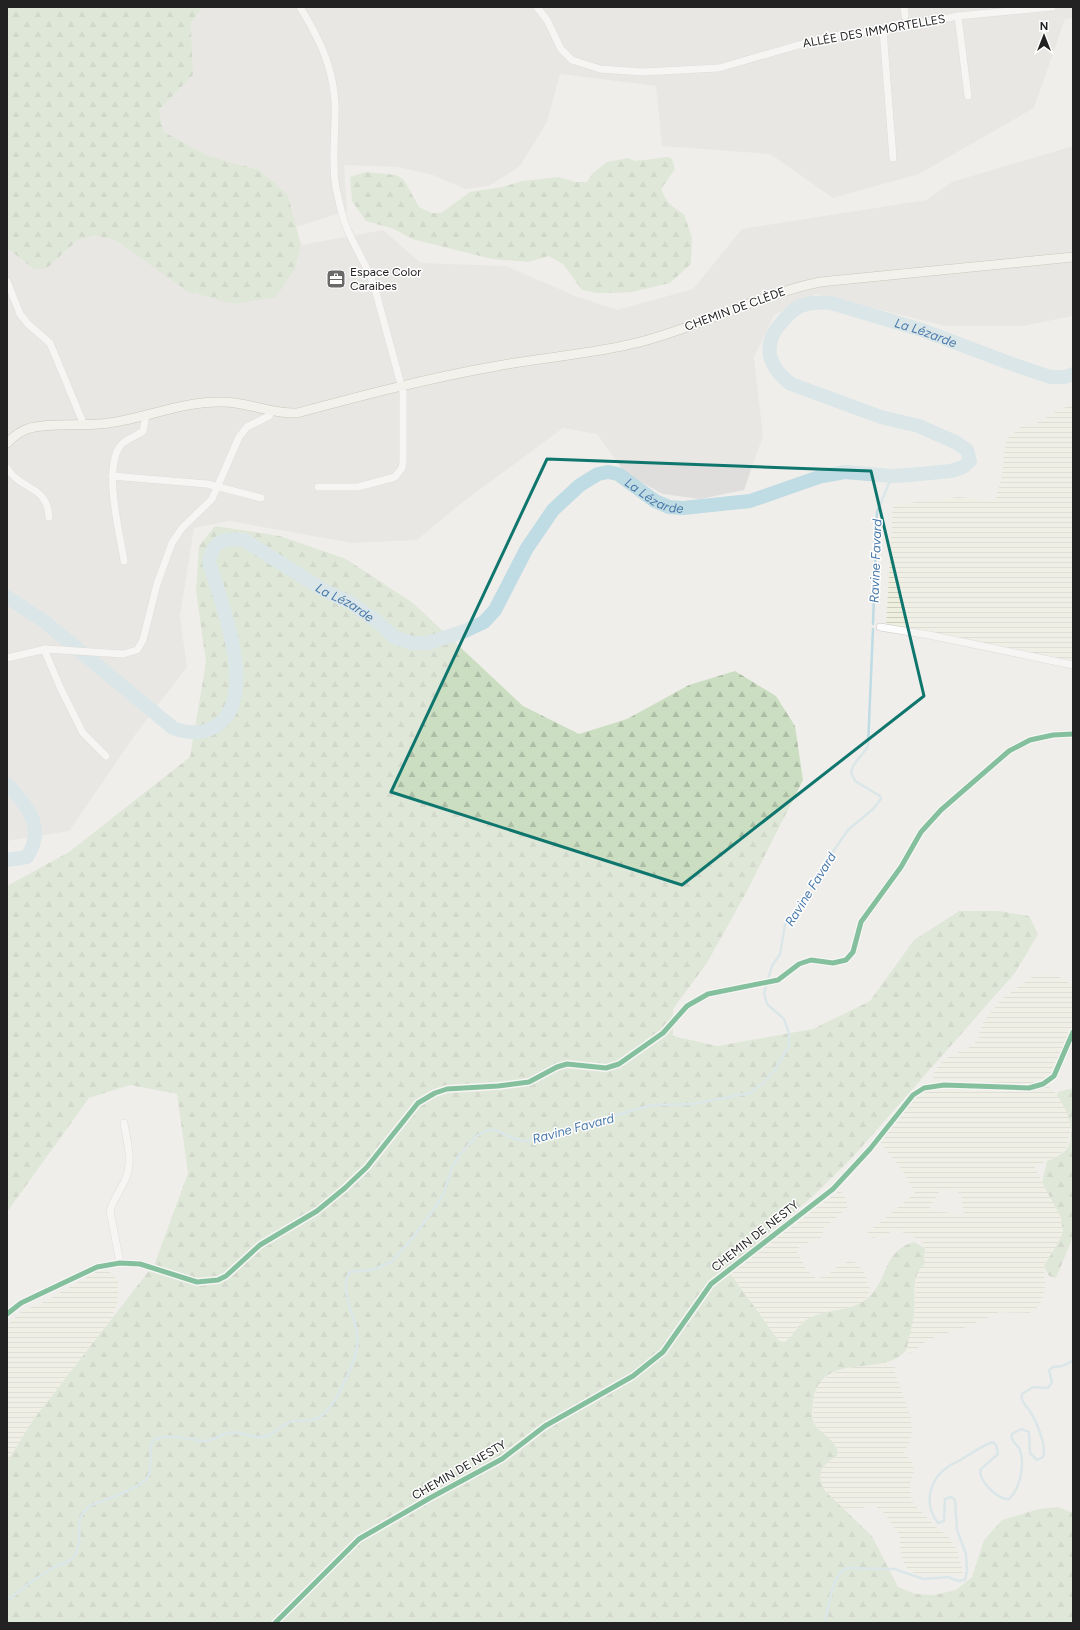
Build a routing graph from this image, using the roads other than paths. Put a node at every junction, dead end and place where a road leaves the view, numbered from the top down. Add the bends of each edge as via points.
1 (300, 7) edge
2 (537, 7) edge
3 (904, 7) edge
4 (1052, 7) edge
5 (906, 16) dead end
6 (958, 16) junction
7 (883, 30) junction
8 (968, 96) dead end
9 (893, 158) dead end
10 (1073, 257) edge
11 (7, 281) edge
12 (401, 385) junction
13 (272, 411) junction
14 (146, 415) junction
15 (84, 426) junction
16 (7, 442) edge
17 (7, 468) edge
18 (112, 476) junction
19 (218, 486) junction
20 (318, 487) dead end
21 (261, 498) dead end
22 (49, 517) dead end
23 (124, 561) dead end
24 (880, 627) dead end
25 (44, 649) junction
26 (7, 658) edge
27 (1073, 665) edge
28 (1073, 734) edge
29 (106, 756) dead end
30 (1073, 1032) edge
31 (124, 1123) dead end
32 (120, 1263) junction
33 (7, 1314) edge
34 (275, 1623) edge

1 - 12 street via 317,34 330,70 335,102 334,168 342,213 372,278
2 - 7 street, ALLÉE DES IMMORTELLES via 567,56 591,68 616,71 719,68 826,37
3 - 5 street
4 - 6 street, ALLÉE DES IMMORTELLES
6 - 7 street, ALLÉE DES IMMORTELLES
6 - 8 street
7 - 9 street
10 - 12 main road, CHEMIN DE CLÈDE via 820,282 795,287 639,342
11 - 15 street via 20,314 50,343
12 - 13 main road, CHEMIN DE CLÈDE via 297,413
12 - 20 street via 403,462 399,473 395,477 358,487
13 - 14 main road, CHEMIN DE CLÈDE via 223,402 188,405
13 - 19 street via 269,416 247,428 239,437
14 - 15 main road, CHEMIN DE CLÈDE via 119,422
14 - 18 street via 143,431 120,447
15 - 16 main road, CHEMIN DE CLÈDE via 30,428 16,433
17 - 22 street via 17,480 44,498 48,504
18 - 19 street
18 - 23 street
19 - 21 street
19 - 25 street via 208,505 182,528 172,543 157,584 141,646 131,653 123,654
24 - 27 street
25 - 26 street
25 - 29 street via 83,733
28 - 32 street via 1030,740 1009,751 941,810 921,832 901,867 861,922 852,952 846,960 834,963 811,960 799,964 778,980 708,994 687,1006 663,1033 620,1064 606,1068 567,1064 529,1082 447,1089 435,1093 418,1103 367,1167 345,1188 317,1211 260,1244 226,1276 218,1280 197,1282 140,1264
30 - 34 street, CHEMIN DE NESTY via 1054,1076 1043,1084 1029,1088 944,1085 924,1088 913,1095 834,1189 711,1284 663,1352 633,1376 545,1426 502,1459 359,1539
31 - 32 street via 130,1161 126,1177 110,1212
32 - 33 street via 98,1267 20,1303

